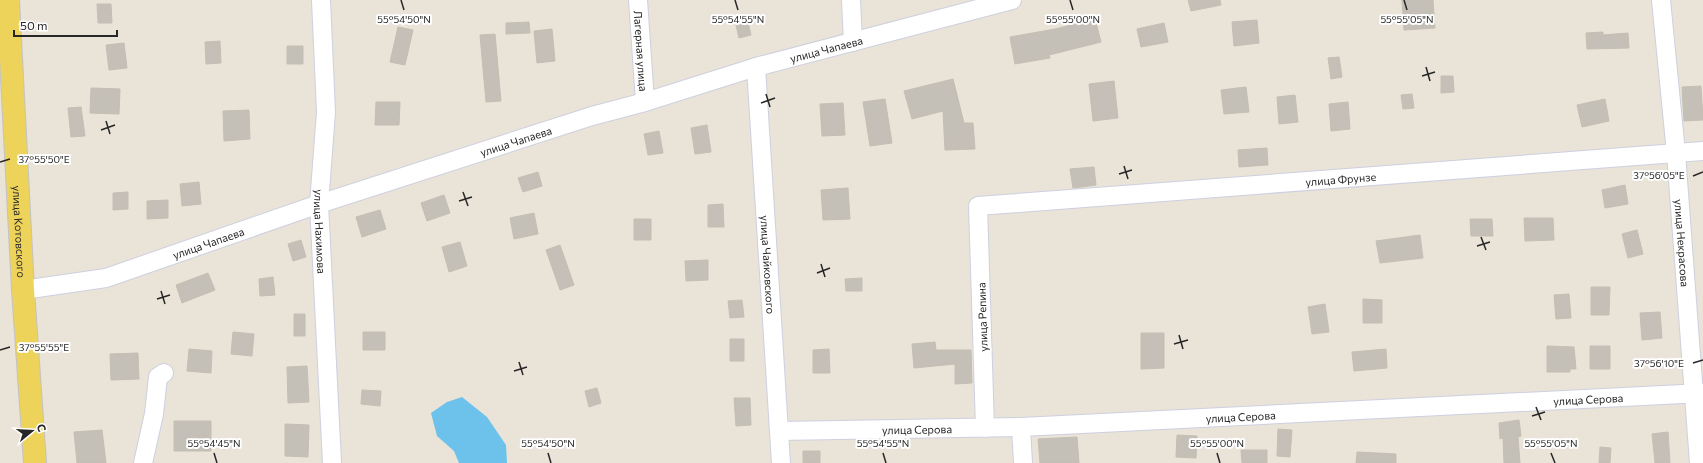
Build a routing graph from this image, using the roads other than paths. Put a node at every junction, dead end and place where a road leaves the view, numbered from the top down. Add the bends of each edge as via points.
1 (8, 0) edge
2 (321, 0) edge
3 (638, 0) edge
4 (850, 0) edge
5 (1012, 0) edge
6 (1661, 0) edge
7 (853, 42) junction
8 (756, 67) junction
9 (646, 102) junction
10 (1703, 151) edge
11 (1676, 153) junction
12 (319, 204) junction
13 (978, 206) joint
14 (23, 290) junction
15 (164, 373) dead end
16 (1698, 393) edge
17 (1021, 427) junction
18 (985, 428) junction
19 (779, 431) junction
20 (35, 463) edge
21 (143, 463) edge
22 (332, 463) edge
23 (780, 463) edge
24 (1023, 463) edge
25 (1699, 463) edge

1 - 14 main road, улица Котовского
2 - 12 street, улица Нахимова via 326,112
3 - 9 street, Лагерная улица
4 - 7 street
5 - 7 street, улица Чапаева
6 - 11 street, улица Некрасова
7 - 8 street, улица Чапаева
8 - 9 street, улица Чапаева
8 - 19 street, улица Чайковского
9 - 12 street, улица Чапаева via 592,116
10 - 11 street, улица Фрунзе
11 - 13 street, улица Фрунзе
11 - 16 street, улица Некрасова
12 - 14 street, улица Чапаева via 106,278
12 - 22 street, улица Нахимова
13 - 18 street, улица Репина
14 - 20 main road, улица Котовского
15 - 21 street via 158,378 154,414
16 - 17 street, улица Серова
16 - 25 street, улица Некрасова
17 - 18 street, улица Серова
17 - 24 street
18 - 19 street, улица Серова
19 - 23 street, улица Чайковского

